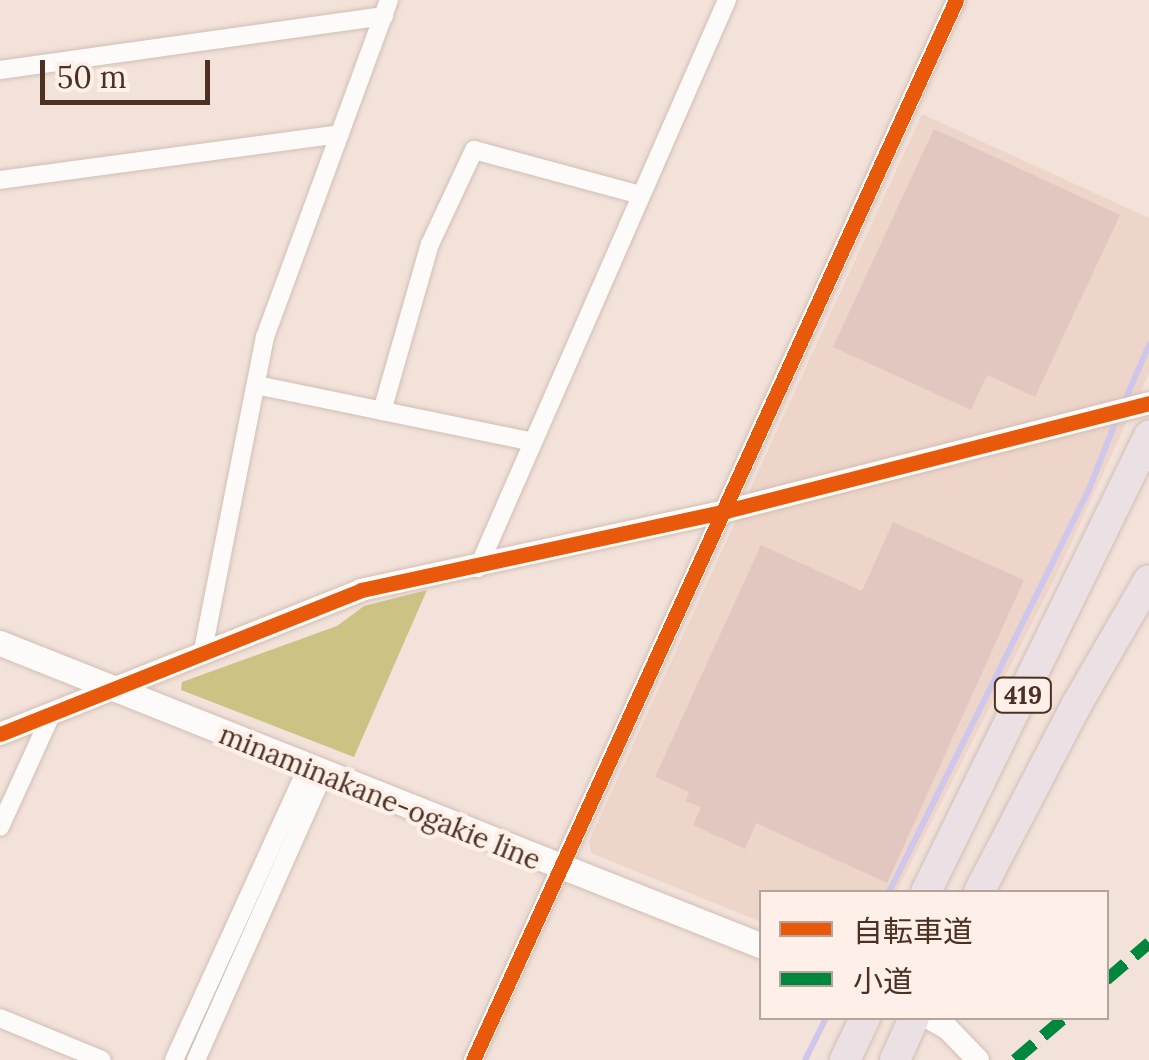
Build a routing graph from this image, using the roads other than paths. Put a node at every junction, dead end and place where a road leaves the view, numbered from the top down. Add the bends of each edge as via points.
1 (727, 0) edge
2 (956, 0) edge
3 (386, 8) edge
4 (0, 70) edge
5 (340, 134) junction
6 (0, 180) edge
7 (641, 195) junction
8 (256, 385) junction
9 (1149, 403) edge
10 (382, 411) junction
11 (1149, 436) edge
12 (530, 441) junction
13 (726, 511) junction
14 (478, 568) junction
15 (1149, 580) edge
16 (0, 642) edge
17 (202, 656) junction
18 (106, 688) junction
19 (51, 714) junction
20 (0, 734) edge
21 (315, 771) junction
22 (0, 826) edge
23 (562, 869) junction
24 (927, 890) edge
25 (979, 890) edge
26 (759, 945) edge
27 (0, 1018) edge
28 (864, 1020) edge
29 (913, 1020) edge
30 (932, 1020) edge
31 (102, 1060) edge
32 (174, 1060) edge
33 (196, 1060) edge
34 (473, 1060) edge
35 (845, 1060) edge
36 (895, 1060) edge
37 (978, 1060) edge

1 - 7 street
2 - 13 street
3 - 4 street
3 - 5 street
5 - 6 street
5 - 8 street via 265,338
7 - 10 street via 474,150 430,244
7 - 12 street
8 - 10 street
8 - 17 street
9 - 13 street
10 - 12 street
11 - 24 highway, 419
12 - 14 street
13 - 14 street
13 - 23 street
14 - 17 street via 361,590
15 - 25 highway, 419
16 - 18 main road, minaminakane-ogakie line
17 - 18 street
18 - 19 street
18 - 21 main road, minaminakane-ogakie line
19 - 20 street
19 - 22 street
21 - 23 main road, minaminakane-ogakie line
21 - 32 street
21 - 33 street
23 - 26 main road, minaminakane-ogakie line
23 - 34 street
27 - 31 street
28 - 35 highway
29 - 36 highway
30 - 37 street

